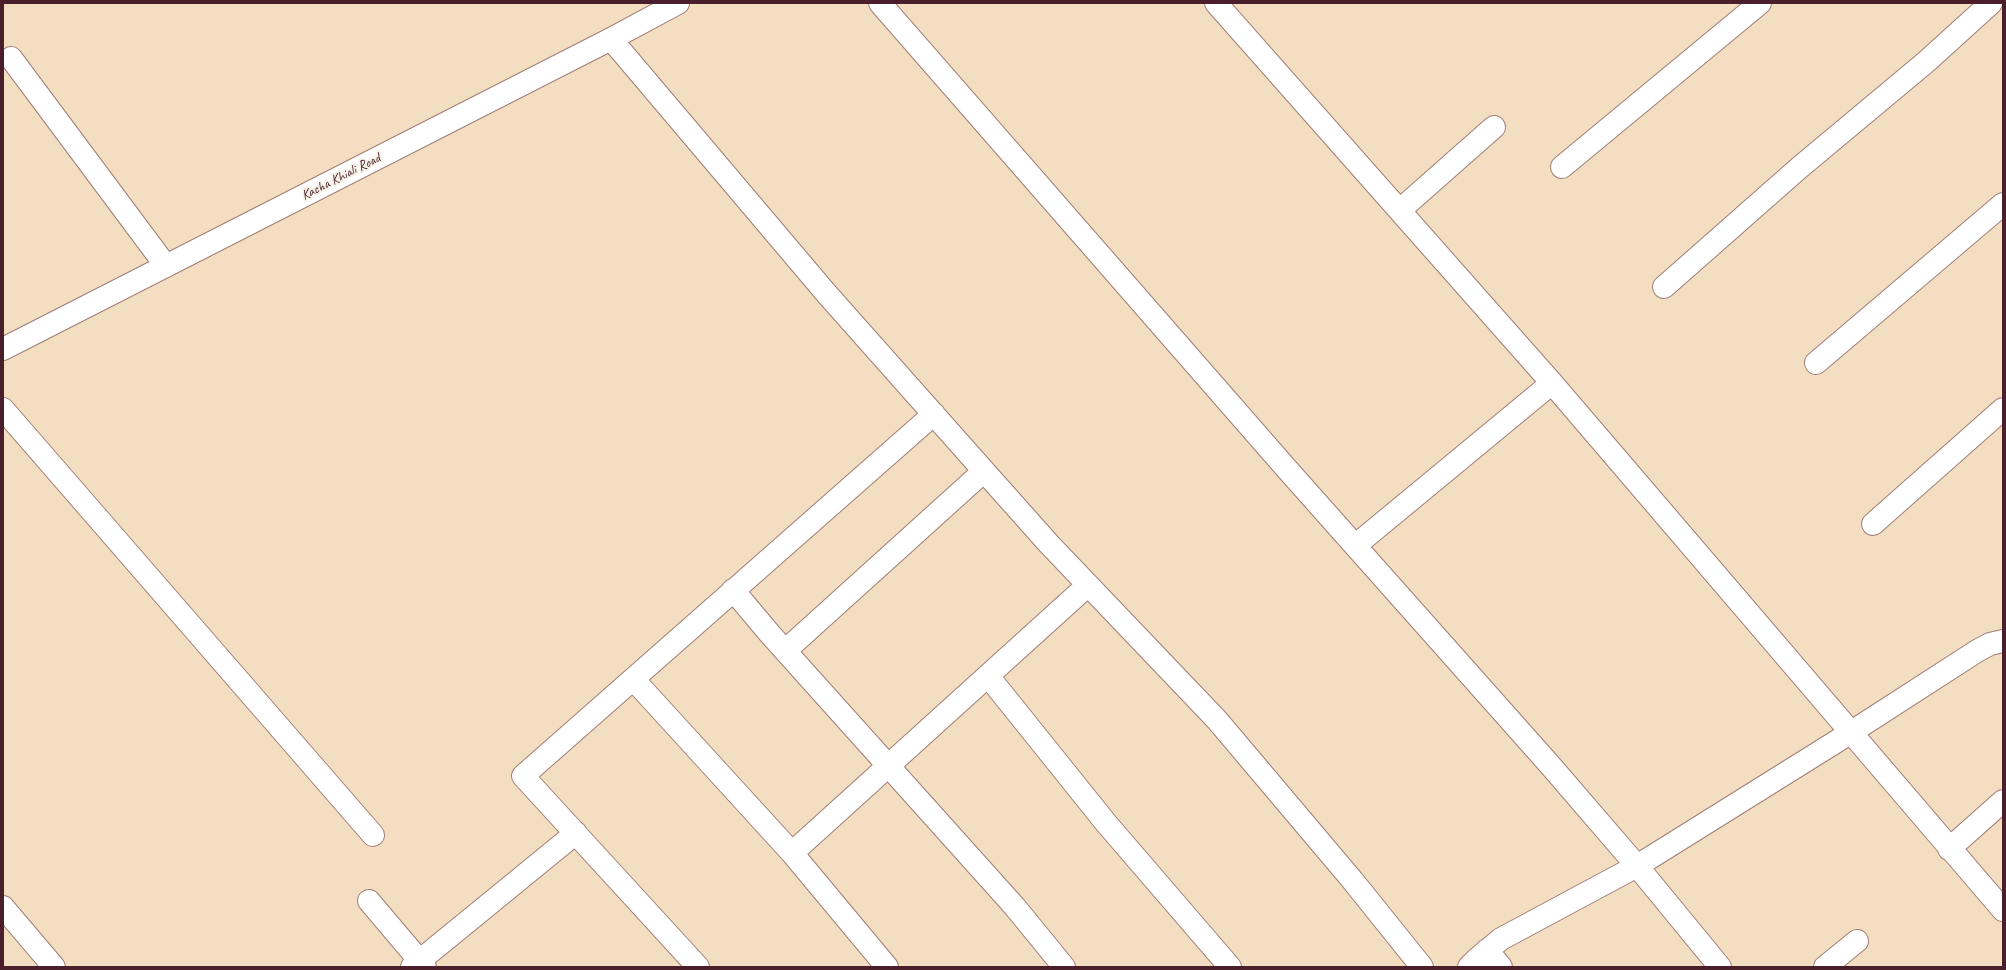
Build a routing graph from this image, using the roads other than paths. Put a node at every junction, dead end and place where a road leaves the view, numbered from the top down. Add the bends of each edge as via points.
1 (880, 3) edge
2 (1216, 3) edge
3 (1760, 3) edge
4 (1991, 3) edge
5 (1998, 3) edge
6 (668, 5) edge
7 (2003, 11) edge
8 (611, 39) junction
9 (11, 58) dead end
10 (1494, 127) dead end
11 (1562, 167) dead end
12 (2003, 204) edge
13 (1400, 210) junction
14 (166, 266) junction
15 (1664, 287) dead end
16 (3, 349) edge
17 (1816, 363) dead end
18 (1552, 383) junction
19 (3, 409) edge
20 (2003, 409) edge
21 (934, 414) junction
22 (984, 471) junction
23 (1873, 524) dead end
24 (1356, 545) junction
25 (1088, 585) junction
26 (734, 590) junction
27 (2003, 641) edge
28 (786, 650) junction
29 (988, 676) junction
30 (634, 680) junction
31 (1850, 733) junction
32 (887, 766) junction
33 (2003, 801) edge
34 (576, 833) junction
35 (373, 835) dead end
36 (1949, 849) junction
37 (792, 853) junction
38 (1637, 866) junction
39 (369, 901) dead end
40 (3, 907) edge
41 (2003, 910) edge
42 (1857, 941) dead end
43 (1487, 950) junction
44 (419, 965) edge
45 (54, 967) edge
46 (698, 967) edge
47 (887, 967) edge
48 (1064, 967) edge
49 (1230, 967) edge
50 (1422, 967) edge
51 (1470, 967) edge
52 (1501, 967) edge
53 (1720, 967) edge
54 (1825, 967) edge

1 - 24 street
2 - 13 street
3 - 11 street
4 - 15 street
5 - 7 street
6 - 8 street, Kacha Khiali Road
8 - 14 street, Kacha Khiali Road
8 - 21 street via 826,293
9 - 14 street
10 - 13 street
12 - 17 street
13 - 18 street
14 - 16 street, Kacha Khiali Road
18 - 24 street
18 - 31 street
19 - 35 street
20 - 23 street
21 - 22 street
21 - 26 street
22 - 25 street
22 - 28 street
24 - 38 street
25 - 29 street
25 - 50 street via 1217,720
26 - 28 street
26 - 30 street
27 - 31 street via 1977,651
28 - 32 street
29 - 32 street
29 - 49 street via 1106,823
30 - 34 street via 523,776
30 - 37 street
31 - 36 street
31 - 38 street
32 - 37 street
32 - 48 street via 1015,907
33 - 36 street
34 - 44 street
34 - 46 street
36 - 41 street
37 - 47 street
38 - 43 street via 1501,939
38 - 53 street
39 - 44 street
40 - 45 street
42 - 54 street
43 - 51 street
43 - 52 street

